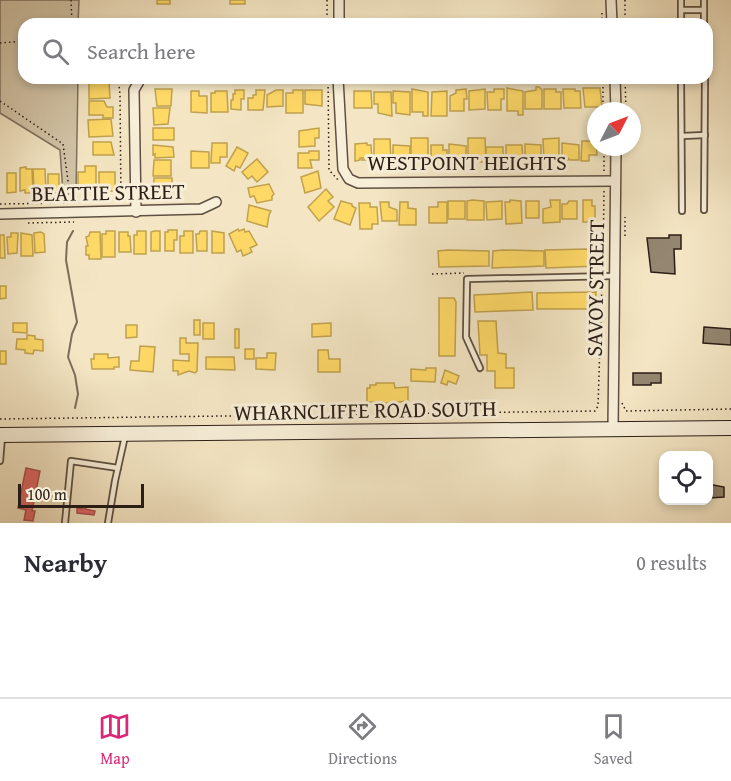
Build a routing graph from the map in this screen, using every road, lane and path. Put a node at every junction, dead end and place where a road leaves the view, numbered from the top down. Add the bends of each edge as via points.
1 (71, 0) edge
2 (327, 0) edge
3 (339, 0) edge
4 (611, 0) edge
5 (625, 0) edge
6 (681, 0) edge
7 (704, 0) edge
8 (681, 10) junction
9 (704, 10) junction
10 (70, 18) edge
11 (327, 18) edge
12 (339, 18) edge
13 (612, 18) edge
14 (625, 18) edge
15 (681, 18) edge
16 (704, 18) edge
17 (18, 41) edge
18 (0, 43) edge
19 (118, 84) edge
20 (138, 84) edge
21 (328, 84) edge
22 (338, 84) edge
23 (603, 84) edge
24 (615, 84) edge
25 (625, 84) edge
26 (681, 84) edge
27 (705, 84) edge
28 (0, 101) edge
29 (603, 102) edge
30 (616, 102) edge
31 (626, 102) edge
32 (705, 135) junction
33 (682, 136) junction
34 (616, 156) edge
35 (615, 181) junction
36 (345, 185) dead end
37 (216, 202) dead end
38 (122, 203) dead end
39 (0, 204) edge
40 (73, 208) junction
41 (704, 210) dead end
42 (682, 211) dead end
43 (136, 212) junction
44 (0, 214) edge
45 (22, 223) dead end
46 (55, 223) dead end
47 (614, 276) junction
48 (480, 368) dead end
49 (622, 404) dead end
50 (598, 406) dead end
51 (731, 410) edge
52 (0, 419) edge
53 (731, 428) edge
54 (613, 429) junction
55 (125, 434) junction
56 (1, 435) edge
57 (0, 461) edge
58 (118, 468) junction
59 (65, 523) edge
60 (108, 523) edge

1 - 10 path
2 - 11 path
3 - 12 street
4 - 13 street
5 - 14 path
6 - 8 lane
7 - 9 lane
8 - 9 lane
8 - 15 lane
9 - 16 lane
17 - 18 path
19 - 38 path
20 - 43 street via 134,90
21 - 36 path via 329,170
22 - 35 street, WESTPOINT HEIGHTS via 343,169 349,179 358,183
23 - 29 path
24 - 30 street
25 - 31 path
26 - 33 lane
27 - 32 lane
28 - 40 path via 63,144
32 - 33 lane
32 - 41 lane
33 - 42 lane
34 - 35 street, SAVOY STREET
35 - 47 street, SAVOY STREET
37 - 43 street, BEATTIE STREET via 201,209
39 - 40 path
40 - 43 street, BEATTIE STREET
40 - 44 street, BEATTIE STREET
45 - 46 path
47 - 48 lane via 467,279 466,338
47 - 54 street, SAVOY STREET
49 - 51 path via 626,411
50 - 52 path via 595,411
53 - 54 main road, WHARNCLIFFE ROAD SOUTH
54 - 55 main road, WHARNCLIFFE ROAD SOUTH
55 - 56 main road, WHARNCLIFFE ROAD SOUTH
55 - 58 lane
56 - 57 lane
58 - 59 lane via 71,461
58 - 60 lane

